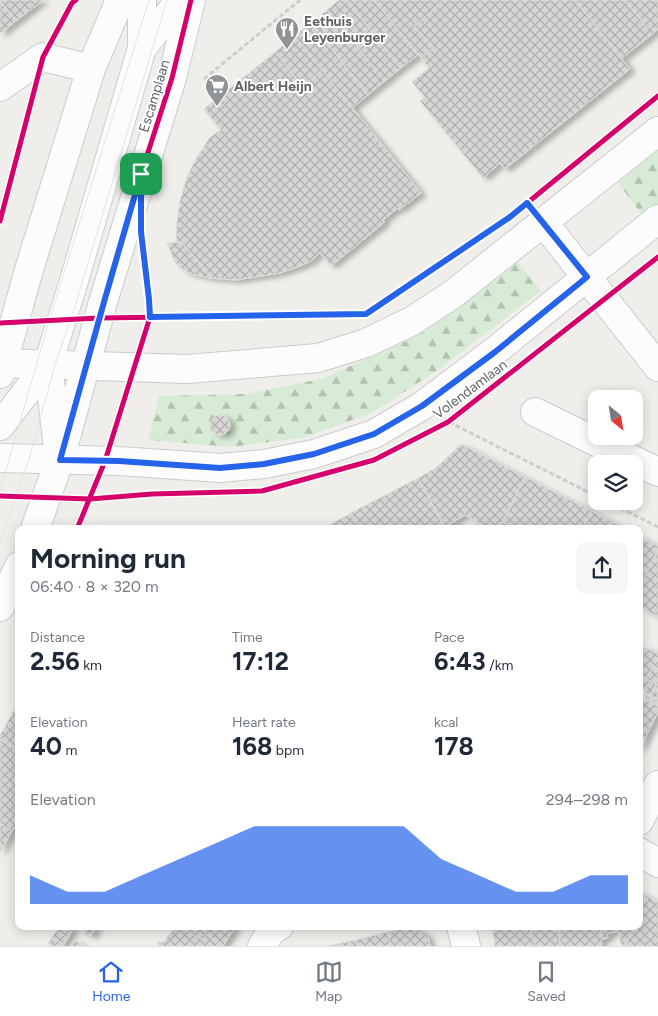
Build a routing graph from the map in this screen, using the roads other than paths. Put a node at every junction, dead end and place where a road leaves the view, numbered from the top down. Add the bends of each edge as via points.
1 (120, 0) edge
2 (142, 0) edge
3 (180, 0) edge
4 (191, 0) edge
5 (142, 48) junction
6 (92, 69) junction
7 (0, 87) edge
8 (658, 131) edge
9 (658, 219) edge
10 (543, 222) junction
11 (587, 277) junction
12 (48, 364) junction
13 (1, 366) edge
14 (87, 366) junction
15 (658, 367) edge
16 (535, 412) dead end
17 (0, 426) edge
18 (0, 458) edge
19 (60, 460) junction
20 (658, 472) edge
21 (36, 525) edge
22 (15, 575) edge
23 (0, 607) edge
24 (658, 785) edge
25 (643, 813) edge
26 (643, 854) edge
27 (658, 863) edge
28 (273, 930) edge
29 (461, 930) edge
30 (262, 946) edge
31 (466, 946) edge

1 - 6 street
2 - 5 street, Escamplaan
3 - 5 street, Escamplaan
4 - 14 street, Escamplaan via 172,78
5 - 12 street, Escamplaan
6 - 7 street via 43,57
6 - 13 street
8 - 10 street
9 - 11 street, Volendamlaan
10 - 11 street
10 - 14 street via 453,294 412,320 366,343 318,358 262,364 187,369
11 - 15 street
11 - 19 street, Volendamlaan via 422,406 374,434 314,454 264,464 220,468
12 - 13 street
12 - 14 street
12 - 17 street, Escamplaan
12 - 19 street, Escamplaan
14 - 19 street, Escamplaan
16 - 20 street
18 - 19 street, Volendamlaan
19 - 21 street, Escamplaan
22 - 23 street
24 - 25 street
26 - 27 street
28 - 30 street
29 - 31 street

